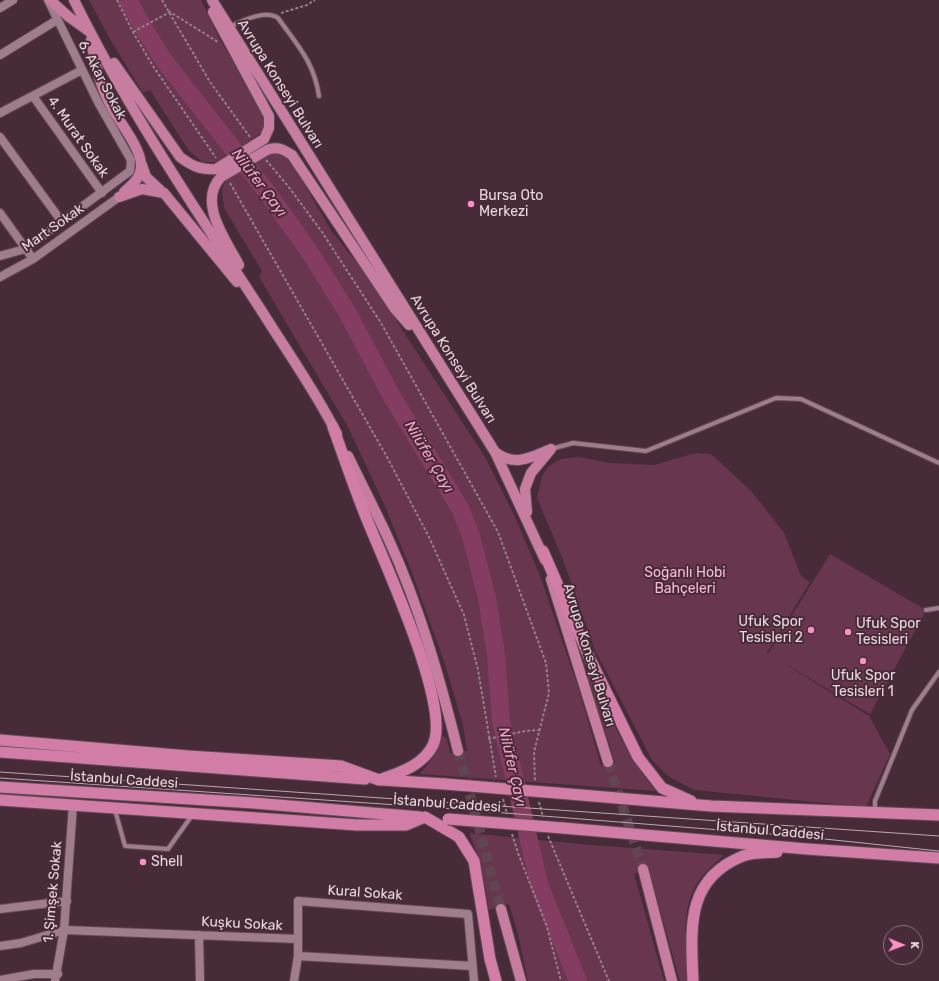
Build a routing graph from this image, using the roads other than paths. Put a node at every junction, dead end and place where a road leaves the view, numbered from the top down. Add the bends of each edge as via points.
1 (13, 0) edge
2 (49, 0) edge
3 (74, 0) edge
4 (207, 0) edge
5 (212, 0) edge
6 (0, 8) edge
7 (58, 20) junction
8 (228, 27) junction
9 (90, 32) junction
10 (0, 55) edge
11 (82, 70) junction
12 (33, 96) junction
13 (319, 96) dead end
14 (0, 113) edge
15 (0, 137) edge
16 (141, 163) junction
17 (130, 172) joint
18 (218, 173) junction
19 (102, 192) junction
20 (164, 193) junction
21 (119, 197) junction
22 (0, 213) edge
23 (62, 222) junction
24 (25, 249) junction
25 (0, 256) edge
26 (33, 259) junction
27 (0, 277) edge
28 (264, 315) junction
29 (433, 352) junction
30 (333, 427) junction
31 (551, 450) junction
32 (495, 452) junction
33 (939, 463) edge
34 (527, 518) junction
35 (542, 551) junction
36 (939, 608) edge
37 (926, 610) dead end
38 (939, 672) edge
39 (0, 740) edge
40 (458, 751) tunnel mouth
41 (0, 752) edge
42 (608, 762) tunnel mouth
43 (378, 780) junction
44 (0, 787) edge
45 (0, 800) edge
46 (73, 804) junction
47 (711, 806) junction
48 (114, 807) junction
49 (876, 812) junction
50 (194, 814) junction
51 (939, 815) edge
52 (425, 818) junction
53 (807, 849) junction
54 (939, 858) edge
55 (643, 870) tunnel mouth
56 (66, 901) junction
57 (0, 909) edge
58 (501, 909) tunnel mouth
59 (64, 930) junction
60 (199, 935) junction
61 (298, 939) junction
62 (0, 946) edge
63 (298, 956) junction
64 (472, 966) junction
65 (57, 978) edge
66 (0, 980) edge
67 (200, 981) edge
68 (294, 981) edge
69 (474, 981) edge
70 (496, 981) edge
71 (521, 981) edge
72 (672, 981) edge
73 (693, 981) edge

1 - 6 street
2 - 7 street, 6. Akar Sokak
2 - 9 main road
3 - 9 main road
4 - 18 main road, bridge via 269,116 269,128 264,139
5 - 8 main road, Avrupa Konseyi Bulvarı
7 - 10 street
7 - 11 street, 6. Akar Sokak
8 - 13 lane via 266,15 278,18 310,63
8 - 29 main road, Avrupa Konseyi Bulvarı
9 - 16 main road via 100,83
9 - 18 main road via 180,157 191,166
9 - 28 main road via 135,112
11 - 12 street
11 - 17 street, 6. Akar Sokak via 131,160
12 - 14 street
12 - 19 street, 4. Murat Sokak
15 - 23 street
16 - 20 main road via 146,177
16 - 21 main road via 138,178
17 - 19 street, Mart Sokak
18 - 28 main road via 211,195 212,211
18 - 29 main road, bridge via 266,154 274,147 292,155 396,309
19 - 23 street, Mart Sokak
20 - 21 main road via 142,189
20 - 28 main road
21 - 26 street, Mart Sokak
22 - 24 street
23 - 24 street, Mart Sokak
24 - 25 street
24 - 26 street
26 - 27 street, Mart Sokak
28 - 30 main road
29 - 32 main road, Avrupa Konseyi Bulvarı
30 - 40 main road via 388,539 412,600 447,704
30 - 43 highway via 364,512 404,609 423,661 432,697 434,744 424,758 412,766
31 - 32 main road via 516,461 503,459
31 - 33 lane via 573,443 646,451 776,398 801,399
31 - 34 main road via 531,473 525,489
32 - 34 main road, Avrupa Konseyi Bulvarı
34 - 35 main road, Avrupa Konseyi Bulvarı
35 - 42 main road, Avrupa Konseyi Bulvarı
35 - 47 highway via 591,661 638,757 662,788 684,799
36 - 37 lane
38 - 49 lane via 912,710 875,801
39 - 43 highway via 341,766
41 - 43 highway, İstanbul Caddesi
43 - 47 highway, İstanbul Caddesi, bridge
44 - 52 highway, İstanbul Caddesi via 254,803
45 - 46 highway
46 - 48 highway
46 - 56 street, 1. Şimşek Sokak
47 - 49 highway, İstanbul Caddesi via 815,812
48 - 50 highway
48 - 50 lane via 125,846 168,849
49 - 51 highway, İstanbul Caddesi
50 - 52 highway via 372,826 406,825
52 - 53 highway, İstanbul Caddesi, bridge
52 - 70 highway via 459,837 474,861
53 - 54 highway, İstanbul Caddesi
53 - 73 highway via 744,855 722,867 705,884 694,908
55 - 72 main road
56 - 57 street
56 - 59 street, 1. Şimşek Sokak
58 - 71 main road
59 - 60 street, Kuşku Sokak
59 - 62 street, Kuşku Sokak via 21,943
59 - 65 street, 1. Şimşek Sokak
60 - 61 street, Kuşku Sokak
60 - 67 street
61 - 63 street, Kuşku Sokak
61 - 64 street, Kural Sokak via 298,901 468,914
63 - 64 street
63 - 68 street, Kuşku Sokak
64 - 69 street
65 - 66 street via 34,974

